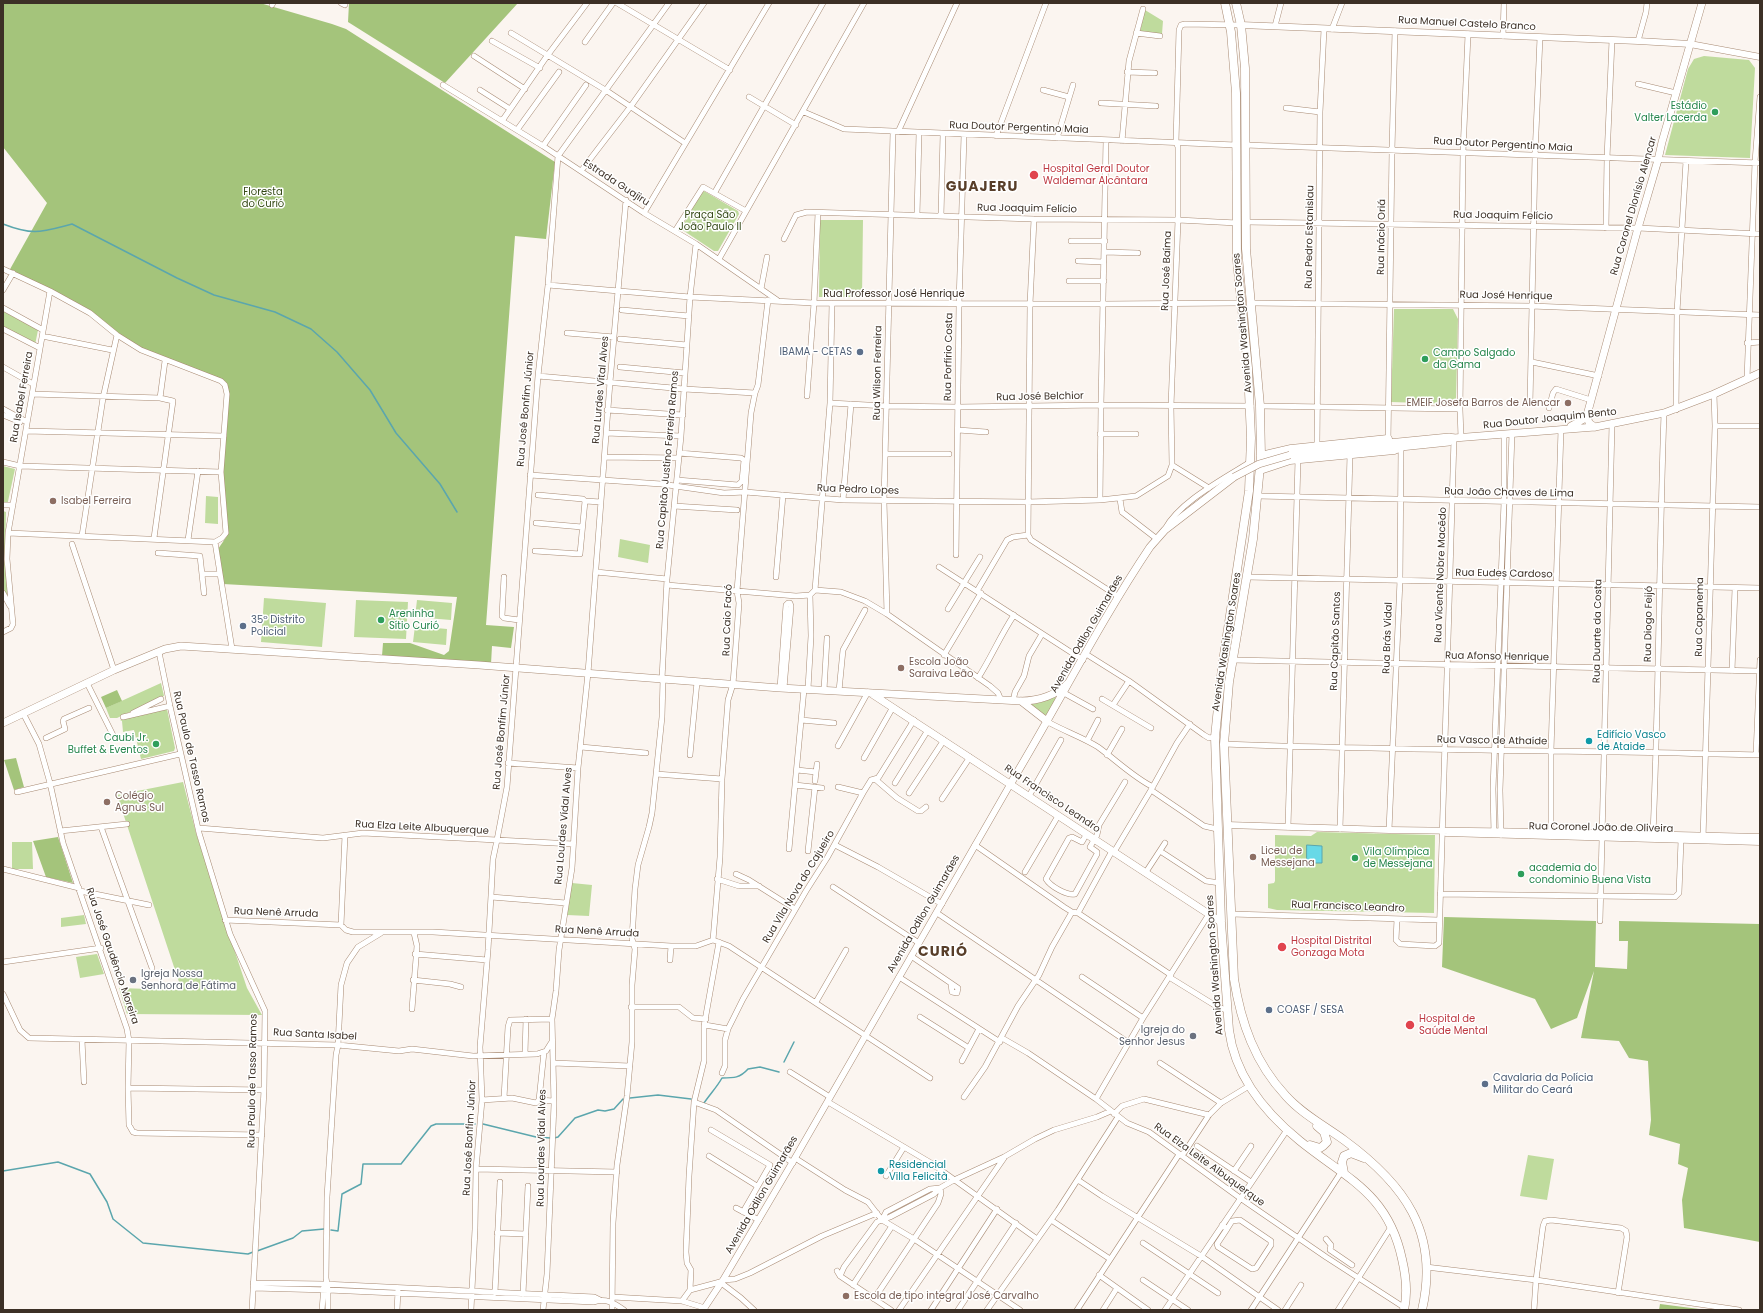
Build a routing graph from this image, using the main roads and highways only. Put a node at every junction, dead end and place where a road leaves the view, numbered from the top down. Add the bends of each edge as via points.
1 (1225, 3) edge
2 (1236, 3) edge
3 (1702, 3) edge
4 (1760, 373) edge
5 (1587, 415) junction
6 (1595, 426) junction
7 (1562, 429) junction
8 (1458, 438) junction
9 (1387, 443) junction
10 (1401, 447) junction
11 (1261, 456) junction
12 (1260, 470) junction
13 (1234, 477) joint
14 (1069, 682) junction
15 (869, 692) junction
16 (895, 694) junction
17 (1022, 702) junction
18 (891, 705) junction
19 (1048, 722) junction
20 (3, 723) edge
21 (1011, 784) junction
22 (1221, 922) junction
23 (1302, 1111) junction
24 (1301, 1142) junction
25 (1370, 1161) junction
26 (1343, 1172) junction
27 (1405, 1309) edge
28 (1422, 1310) edge

1 - 22 highway, Avenida Washington Soares via 1230,25 1236,93 1237,260 1251,406 1251,461 1215,737
2 - 11 highway, Avenida Washington Soares via 1241,25 1246,78 1247,266 1260,406
3 - 5 main road, Rua Coronel Dionísio Alencar
4 - 6 main road, Rua Doutor Joaquim Bento via 1676,410
5 - 6 main road via 1589,422
5 - 7 main road via 1576,424
6 - 7 main road, Rua Doutor Joaquim Bento
7 - 8 main road, Rua Doutor Joaquim Bento
8 - 9 main road, Rua Doutor Joaquim Bento
8 - 10 main road, Rua Doutor Joaquim Bento via 1449,442
9 - 10 main road, Rua Doutor Joaquim Bento via 1391,448
9 - 11 highway via 1317,445 1291,448
9 - 13 main road, Rua Doutor Joaquim Bento, bridge via 1290,455 1259,464
10 - 12 highway via 1394,450 1298,459
11 - 12 highway, Avenida Washington Soares
12 - 23 highway, Avenida Washington Soares via 1247,577 1227,702 1224,744 1234,979 1244,1024 1257,1055 1285,1095
13 - 14 main road, Avenida Odilon Guimarães via 1157,538
14 - 17 main road via 1055,693
14 - 19 main road, Avenida Odilon Guimarães
15 - 16 main road
15 - 18 main road, Rua Francisco Leandro
15 - 20 main road via 181,646 165,649 114,670
16 - 17 main road
16 - 18 main road via 885,696
17 - 19 main road
18 - 21 main road, Rua Francisco Leandro
19 - 21 main road, Avenida Odilon Guimarães
21 - 22 main road, Rua Francisco Leandro
22 - 24 highway, Avenida Washington Soares via 1226,1010 1232,1047 1249,1086 1262,1104
23 - 24 highway via 1324,1132 1327,1139 1323,1146 1318,1148
23 - 25 highway, Avenida Washington Soares
24 - 26 highway, Avenida Washington Soares
25 - 26 highway via 1351,1153 1347,1154 1342,1159
25 - 28 highway, Avenida Washington Soares via 1394,1183 1410,1207 1421,1235 1426,1268
26 - 27 highway, Avenida Washington Soares via 1375,1201 1397,1238 1404,1268

